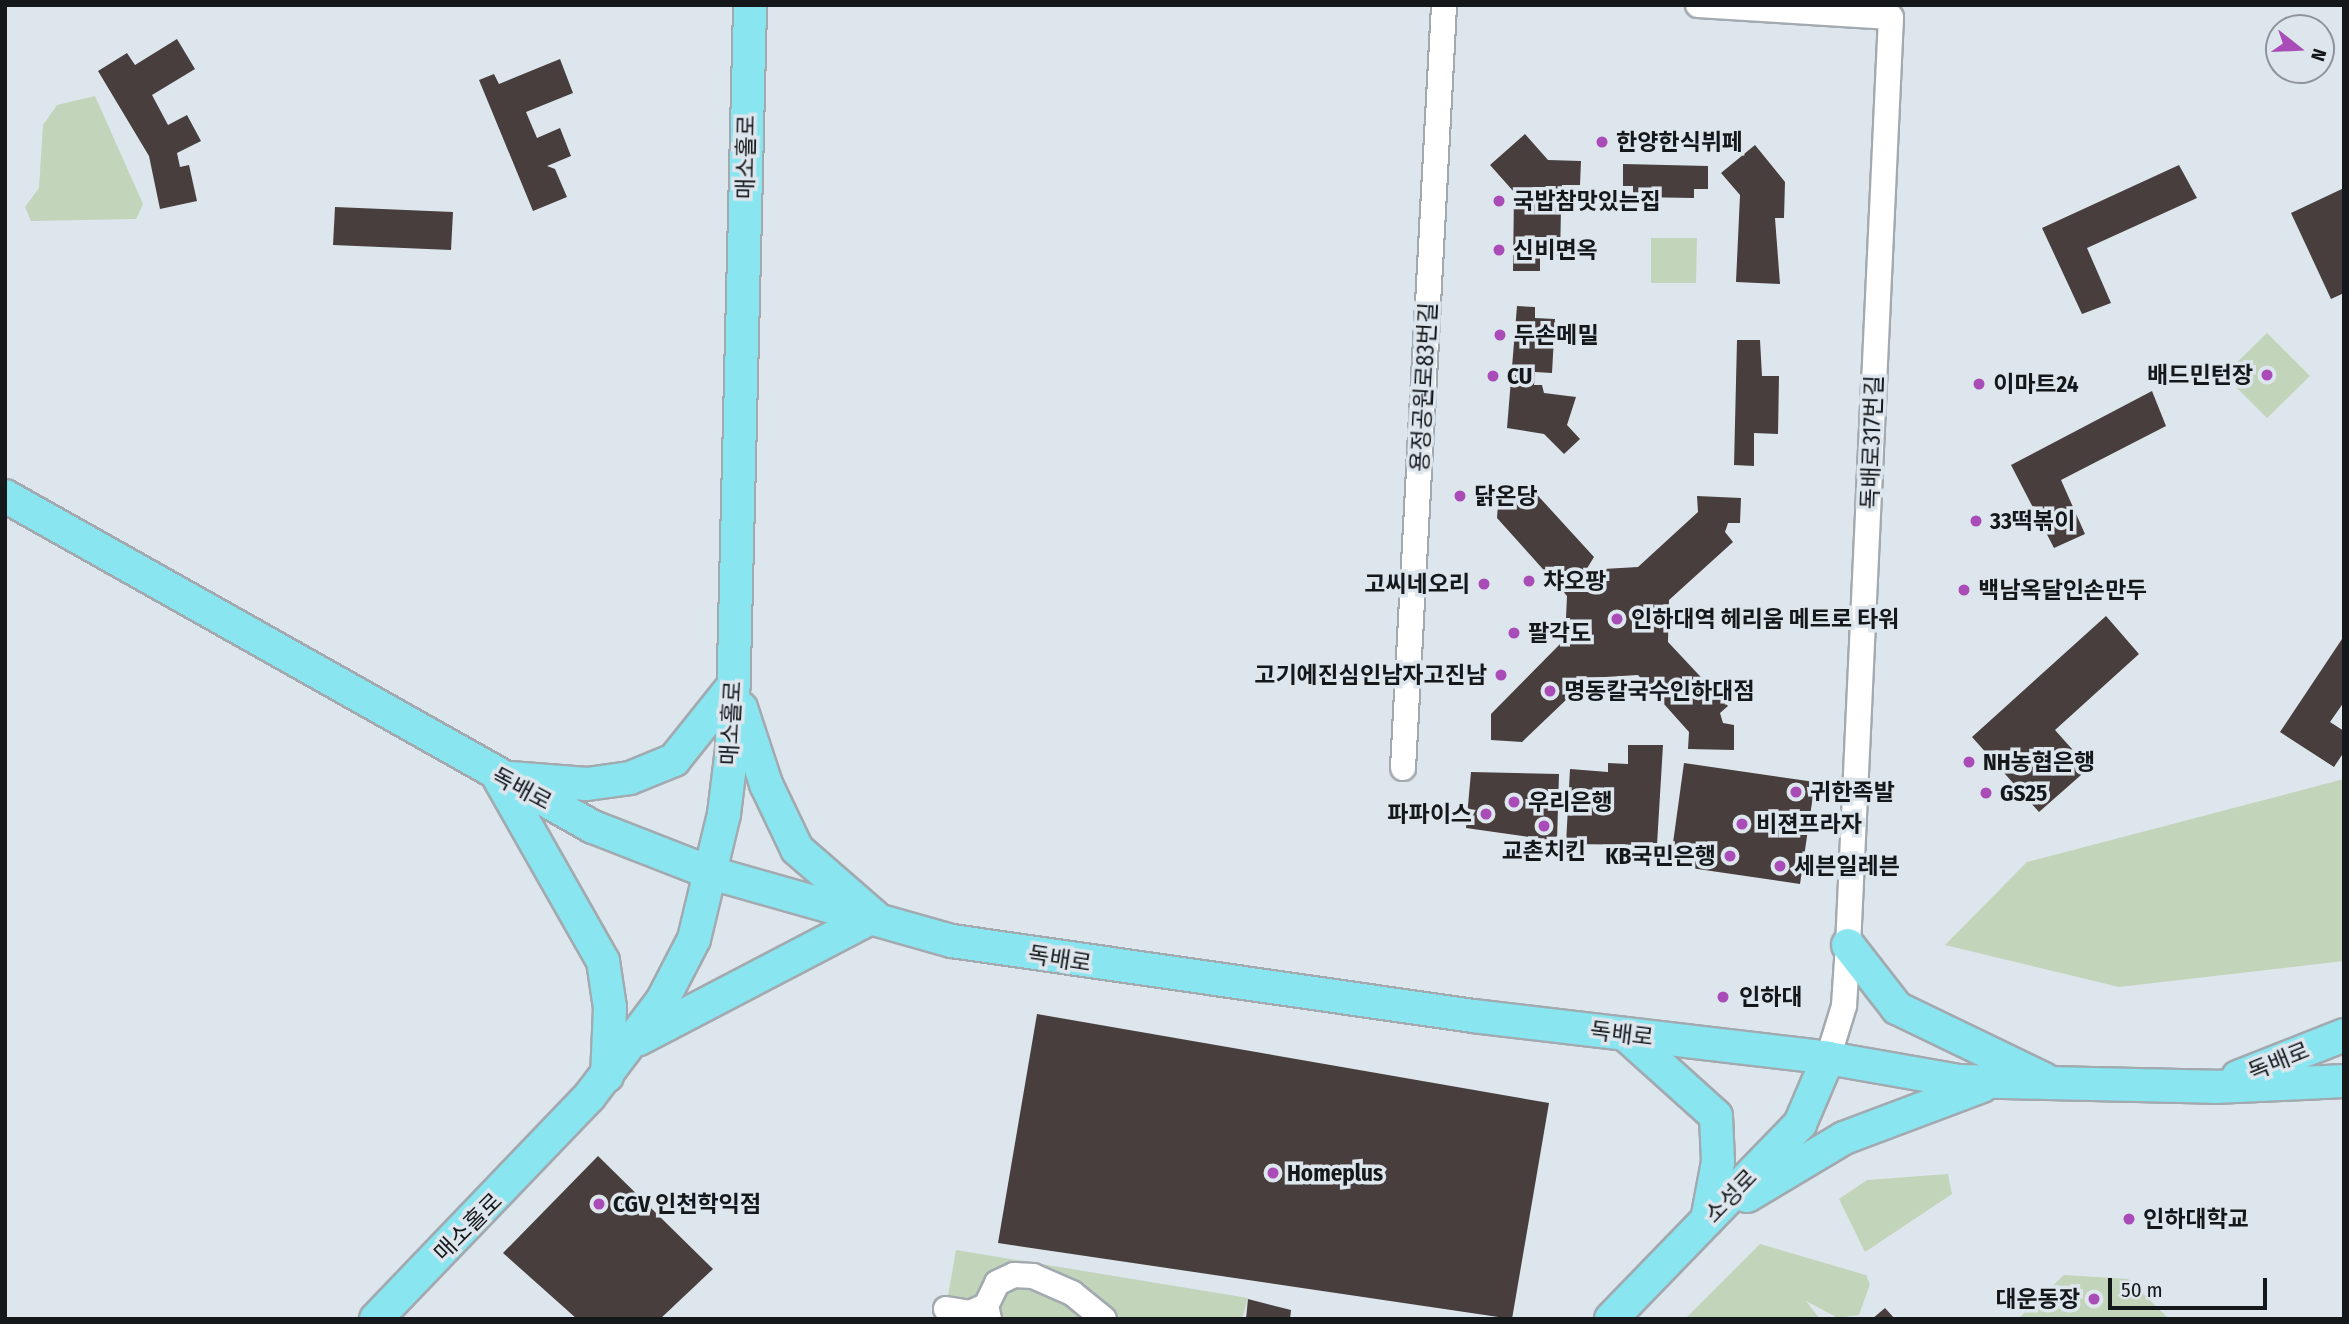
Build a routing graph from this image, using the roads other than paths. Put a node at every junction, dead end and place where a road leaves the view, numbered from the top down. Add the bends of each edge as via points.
1 (750, 5) edge
2 (1444, 5) edge
3 (1698, 5) edge
4 (5, 496) edge
5 (734, 685) junction
6 (1404, 768) dead end
7 (499, 777) junction
8 (711, 873) junction
9 (874, 916) junction
10 (1848, 944) junction
11 (1625, 1034) junction
12 (2344, 1035) edge
13 (635, 1042) junction
14 (1828, 1058) junction
15 (607, 1076) junction
16 (2344, 1081) edge
17 (1992, 1082) junction
18 (2055, 1083) junction
19 (2214, 1087) junction
20 (1707, 1220) junction
21 (946, 1308) dead end
22 (988, 1312) edge
23 (376, 1319) edge
24 (1104, 1319) edge
25 (1611, 1319) edge

1 - 5 main road, 매소홀로
2 - 6 street, 용정공원로83번길
3 - 10 street, 독배로317번길 via 1891,17
4 - 7 main road, 독배로 via 256,632
5 - 7 main road via 674,760 631,778 587,784
5 - 8 main road, 매소홀로 via 724,814
5 - 9 main road via 766,783 797,849
7 - 8 main road, 독배로 via 593,827
7 - 15 main road via 603,961 610,1008
8 - 9 main road, 독배로
8 - 13 main road, 매소홀로 via 694,939
9 - 11 main road, 독배로 via 952,941 1084,963
9 - 13 main road
10 - 14 street, 독배로317번길 via 1844,1006
10 - 18 main road via 1897,1008
11 - 14 main road, 독배로
11 - 20 main road via 1716,1116 1718,1162
12 - 19 main road, 독배로
13 - 15 main road, 매소홀로
14 - 17 main road, 독배로
14 - 20 main road, 소성로 via 1800,1124
15 - 23 main road, 매소홀로 via 540,1155
16 - 19 main road, 독배로
17 - 18 main road, 독배로
17 - 20 main road via 1835,1143
18 - 19 main road, 독배로
20 - 25 main road, 소성로
21 - 22 street
22 - 24 street via 997,1283 1033,1276 1072,1293

